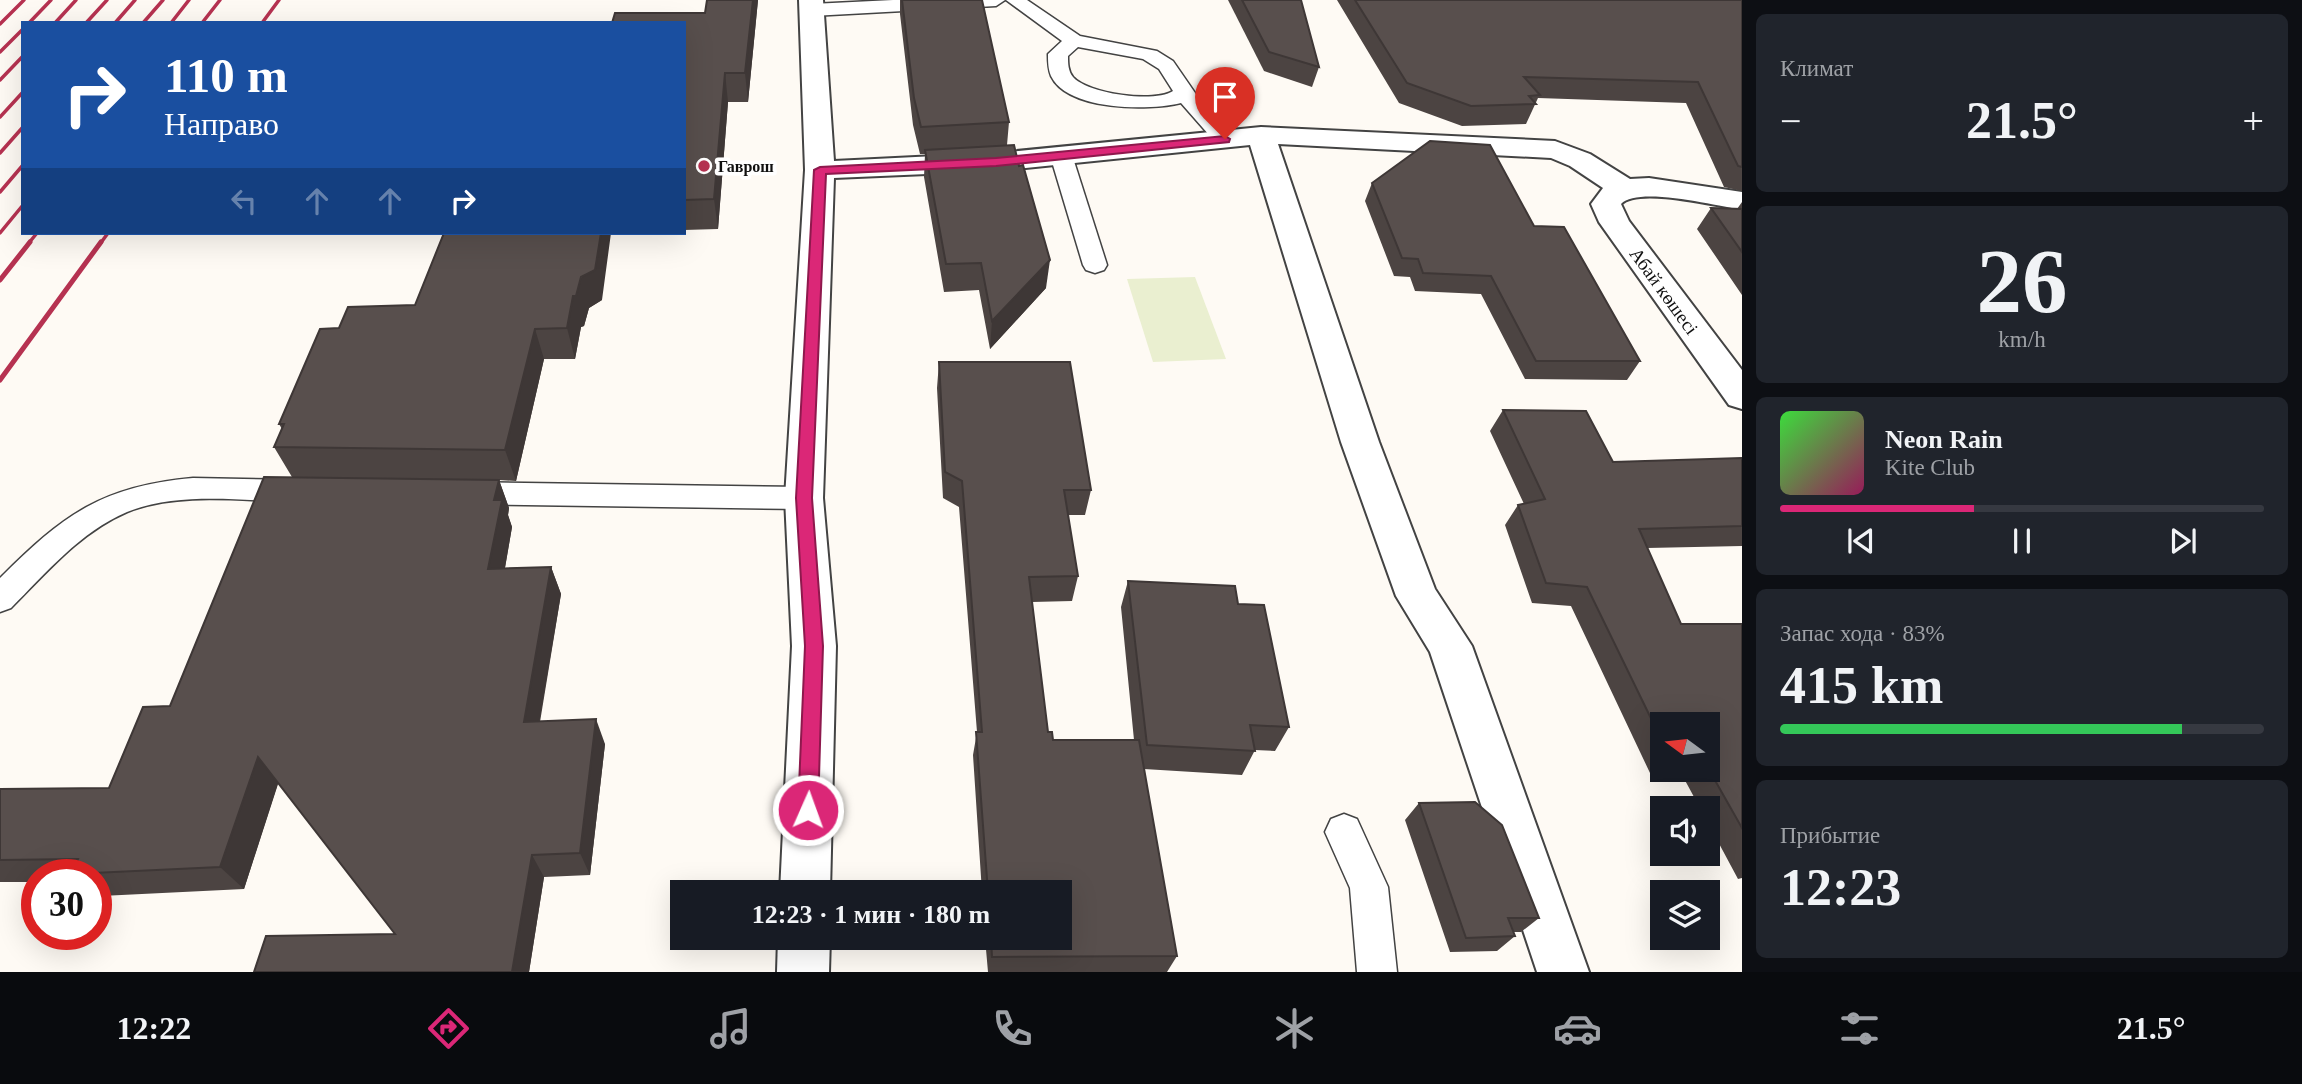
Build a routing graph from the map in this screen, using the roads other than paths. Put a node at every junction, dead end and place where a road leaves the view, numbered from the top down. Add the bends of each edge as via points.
1 (996, 0) edge
2 (1015, 0) edge
3 (811, 5) edge
4 (1074, 41) junction
5 (1183, 90) junction
6 (1243, 137) junction
7 (1061, 155) junction
8 (820, 170) junction
9 (1625, 188) junction
10 (1742, 201) edge
11 (1095, 265) dead end
12 (1742, 396) edge
13 (321, 491) edge
14 (432, 493) edge
15 (804, 498) junction
16 (0, 599) edge
17 (1344, 832) dead end
18 (805, 880) edge
19 (804, 950) edge
20 (803, 972) edge
21 (1377, 972) edge
22 (1563, 972) edge

1 - 3 lane
2 - 4 lane
3 - 8 street
4 - 5 lane via 1150,55 1166,65
4 - 5 lane via 1058,54 1058,66 1064,80 1085,92 1140,104 1178,98
5 - 6 lane via 1194,107
6 - 7 street
6 - 9 street via 1556,150
6 - 22 street via 1416,596 1450,646
7 - 8 street
7 - 11 lane
8 - 15 street
9 - 10 street via 1649,187
9 - 12 street, Абай көшесі via 1610,196 1606,204 1614,222
13 - 16 lane via 197,490 141,496 94,515 48,550
14 - 15 lane
15 - 18 street via 814,646
17 - 21 lane via 1369,887
19 - 20 street

